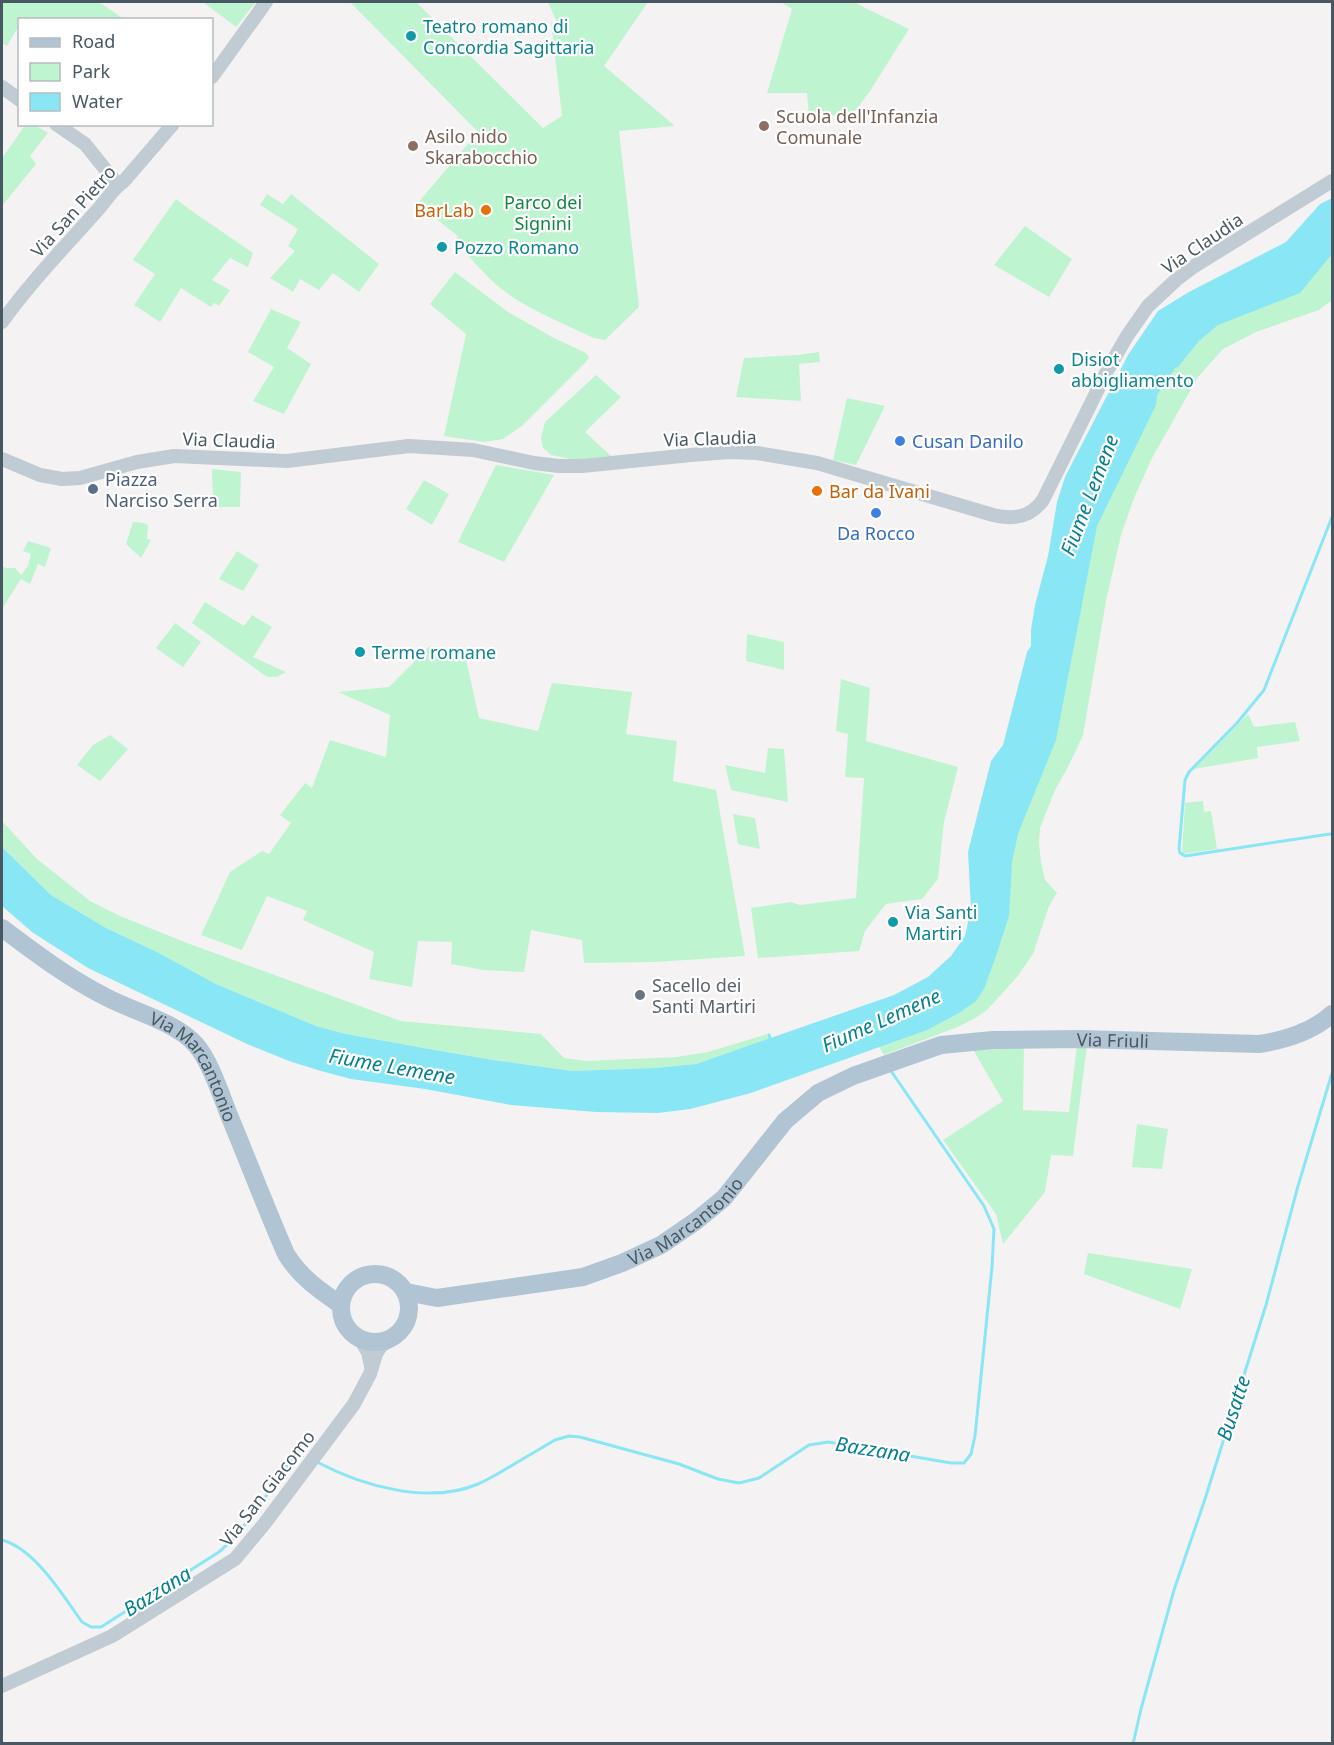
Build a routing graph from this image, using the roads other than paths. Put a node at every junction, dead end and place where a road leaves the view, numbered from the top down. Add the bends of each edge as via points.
1 (266, 2) edge
2 (213, 76) edge
3 (2, 87) edge
4 (18, 99) edge
5 (59, 126) edge
6 (171, 126) edge
7 (1332, 181) edge
8 (117, 184) junction
9 (2, 322) edge
10 (2, 459) edge
11 (2, 928) edge
12 (1332, 1014) edge
13 (888, 1063) joint
14 (305, 1279) junction
15 (348, 1287) junction
16 (406, 1292) junction
17 (437, 1298) junction
18 (341, 1305) junction
19 (409, 1315) junction
20 (360, 1339) junction
21 (390, 1340) junction
22 (371, 1366) junction
23 (2, 1686) edge

1 - 2 street
3 - 4 street
5 - 8 street via 84,144
6 - 8 street, Via San Pietro via 124,181
7 - 10 street, Via Claudia via 1193,267 1148,306 1126,336 1042,500 1019,517 1004,518 816,464 757,453 559,466 473,450 409,446 287,461 174,456 62,479 40,475
8 - 9 street, Via San Pietro
11 - 14 main road, Via Marcantonio via 67,975 195,1043 219,1089 286,1254
12 - 13 main road, Via Friuli via 1302,1034 1259,1044 993,1040 941,1045
13 - 17 main road, Via Marcantonio via 838,1083 803,1104 768,1140 724,1198 661,1245 583,1277
14 - 15 main road via 322,1286
14 - 18 main road, Via Marcantonio
15 - 16 main road, Via Marcantonio via 367,1274 379,1273 390,1276
15 - 18 main road
16 - 17 main road, Via Marcantonio
16 - 19 main road
17 - 19 main road, Via Marcantonio
18 - 20 main road via 345,1325
19 - 21 main road, Via Marcantonio via 399,1334
20 - 21 main road
20 - 22 street
21 - 22 street, Via San Giacomo via 381,1347
22 - 23 street, Via San Giacomo via 354,1404 235,1559 112,1636

